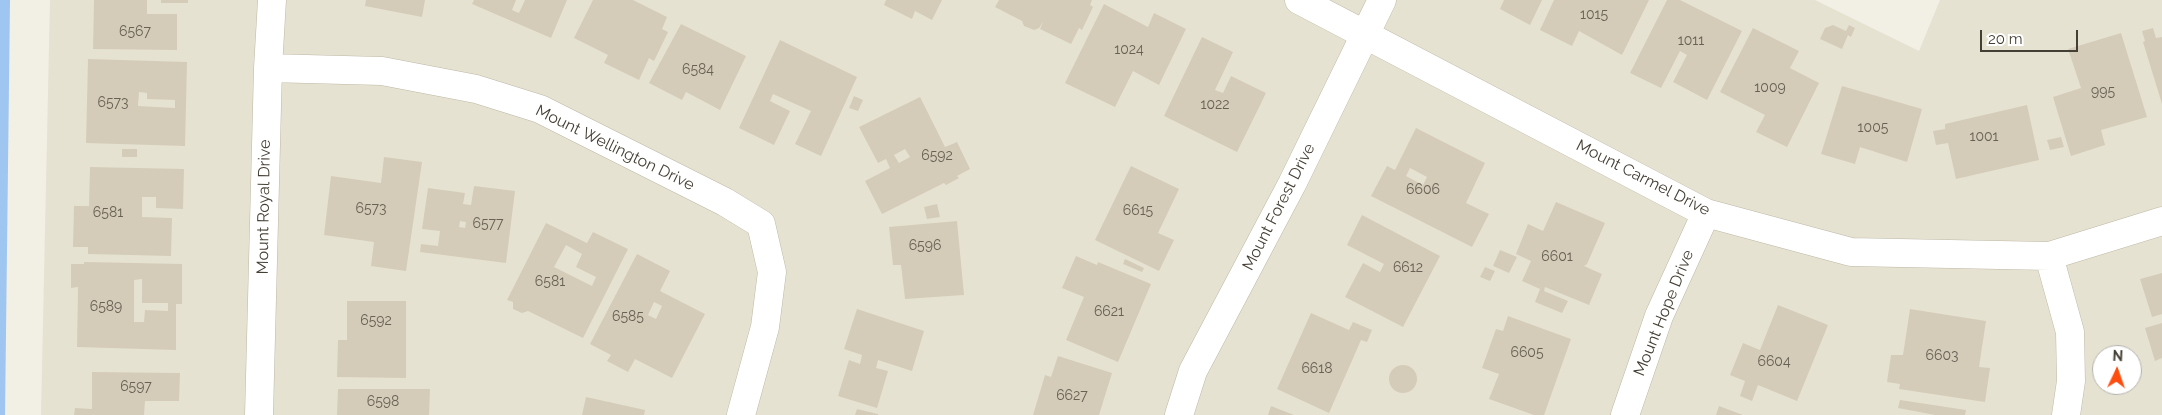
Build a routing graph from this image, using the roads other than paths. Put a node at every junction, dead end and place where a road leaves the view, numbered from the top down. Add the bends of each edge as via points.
1 (272, 0) edge
2 (1299, 0) edge
3 (1382, 0) edge
4 (1365, 33) junction
5 (268, 68) junction
6 (1706, 213) junction
7 (2162, 221) edge
8 (2049, 256) junction
9 (259, 415) edge
10 (741, 415) edge
11 (1180, 415) edge
12 (1625, 415) edge
13 (2066, 415) edge

1 - 5 street, Mount Royal Drive
2 - 4 street, Mount Carmel Drive
3 - 4 street, Mount Forest Drive
4 - 6 street, Mount Carmel Drive
4 - 11 street, Mount Forest Drive via 1292,184 1193,371
5 - 9 street, Mount Royal Drive
5 - 10 street, Mount Wellington Drive via 382,72 486,92 540,110 725,202 761,224 772,272 765,327
6 - 8 street, Mount Carmel Drive via 1851,252
6 - 12 street, Mount Hope Drive via 1659,316
7 - 8 street, Mount Carmel Drive
8 - 13 street via 2070,332 2071,380

